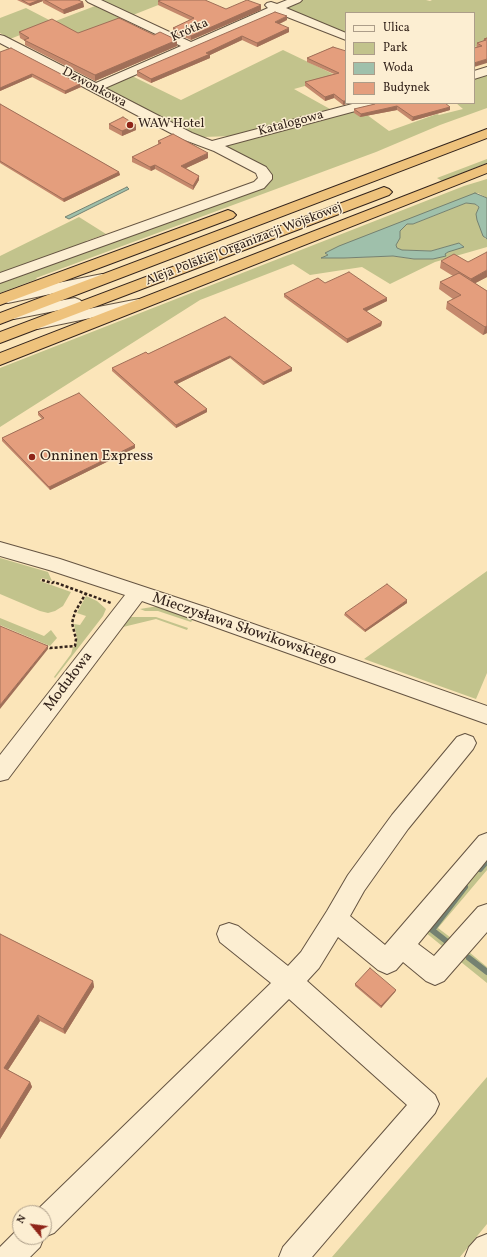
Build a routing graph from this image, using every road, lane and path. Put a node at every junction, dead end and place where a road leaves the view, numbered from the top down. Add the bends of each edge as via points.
1 (92, 0) edge
2 (260, 0) edge
3 (296, 0) edge
4 (275, 8) junction
5 (345, 37) edge
6 (0, 38) edge
7 (190, 46) junction
8 (487, 71) edge
9 (475, 75) edge
10 (96, 88) junction
11 (366, 104) edge
12 (487, 133) edge
13 (212, 145) junction
14 (487, 152) edge
15 (388, 155) dead end
16 (451, 166) dead end
17 (487, 168) edge
18 (336, 175) dead end
19 (394, 188) dead end
20 (240, 211) dead end
21 (92, 266) junction
22 (0, 278) edge
23 (100, 280) junction
24 (57, 288) junction
25 (114, 294) junction
26 (3, 299) edge
27 (139, 304) junction
28 (60, 306) junction
29 (11, 314) edge
30 (88, 314) junction
31 (30, 326) junction
32 (0, 338) edge
33 (50, 339) junction
34 (0, 359) edge
35 (0, 549) edge
36 (42, 580) dead end
37 (138, 592) junction
38 (86, 593) junction
39 (114, 604) dead end
40 (43, 645) edge
41 (487, 715) edge
42 (465, 743) dead end
43 (0, 772) edge
44 (487, 843) edge
45 (487, 915) edge
46 (336, 919) junction
47 (229, 934) dead end
48 (401, 945) junction
49 (289, 982) junction
50 (52, 1215) edge
51 (22, 1245) edge
52 (487, 1248) edge
53 (10, 1257) edge
54 (293, 1257) edge
55 (480, 1257) edge

1 - 7 street
2 - 4 street
3 - 4 street, Krótka
4 - 5 street
4 - 7 street, Krótka
6 - 10 street, Dzwonkowa
7 - 10 street, Krótka
8 - 9 street
10 - 13 street, Dzwonkowa via 187,136
11 - 13 street, Katalogowa
12 - 23 highway, Aleja Polskiej Organizacji Wojskowej
13 - 22 street, Dzwonkowa via 261,170 265,179 252,188
14 - 16 highway
15 - 18 highway
17 - 27 highway
19 - 25 highway, Aleja Polskiej Organizacji Wojskowej
20 - 21 highway
21 - 24 street
21 - 26 highway
23 - 24 street
23 - 28 street
23 - 29 highway, Aleja Polskiej Organizacji Wojskowej
24 - 26 street
24 - 29 street
25 - 28 street
25 - 30 street
25 - 31 highway, Aleja Polskiej Organizacji Wojskowej
27 - 30 street
27 - 33 highway
28 - 29 street
28 - 31 street
30 - 31 street
30 - 33 street
31 - 32 highway, Aleja Polskiej Organizacji Wojskowej
33 - 34 highway
35 - 37 street, Mieczysława Słowikowskiego
36 - 38 path
37 - 41 street, Mieczysława Słowikowskiego
37 - 43 street, Modułowa
38 - 39 path
38 - 40 path via 72,623 75,646 50,648
42 - 46 street via 400,822 356,883
44 - 48 street
45 - 48 street via 435,973
46 - 48 street via 387,962
46 - 49 street via 310,960
47 - 49 street
49 - 50 street
49 - 54 street via 426,1104
51 - 53 street
52 - 55 street

